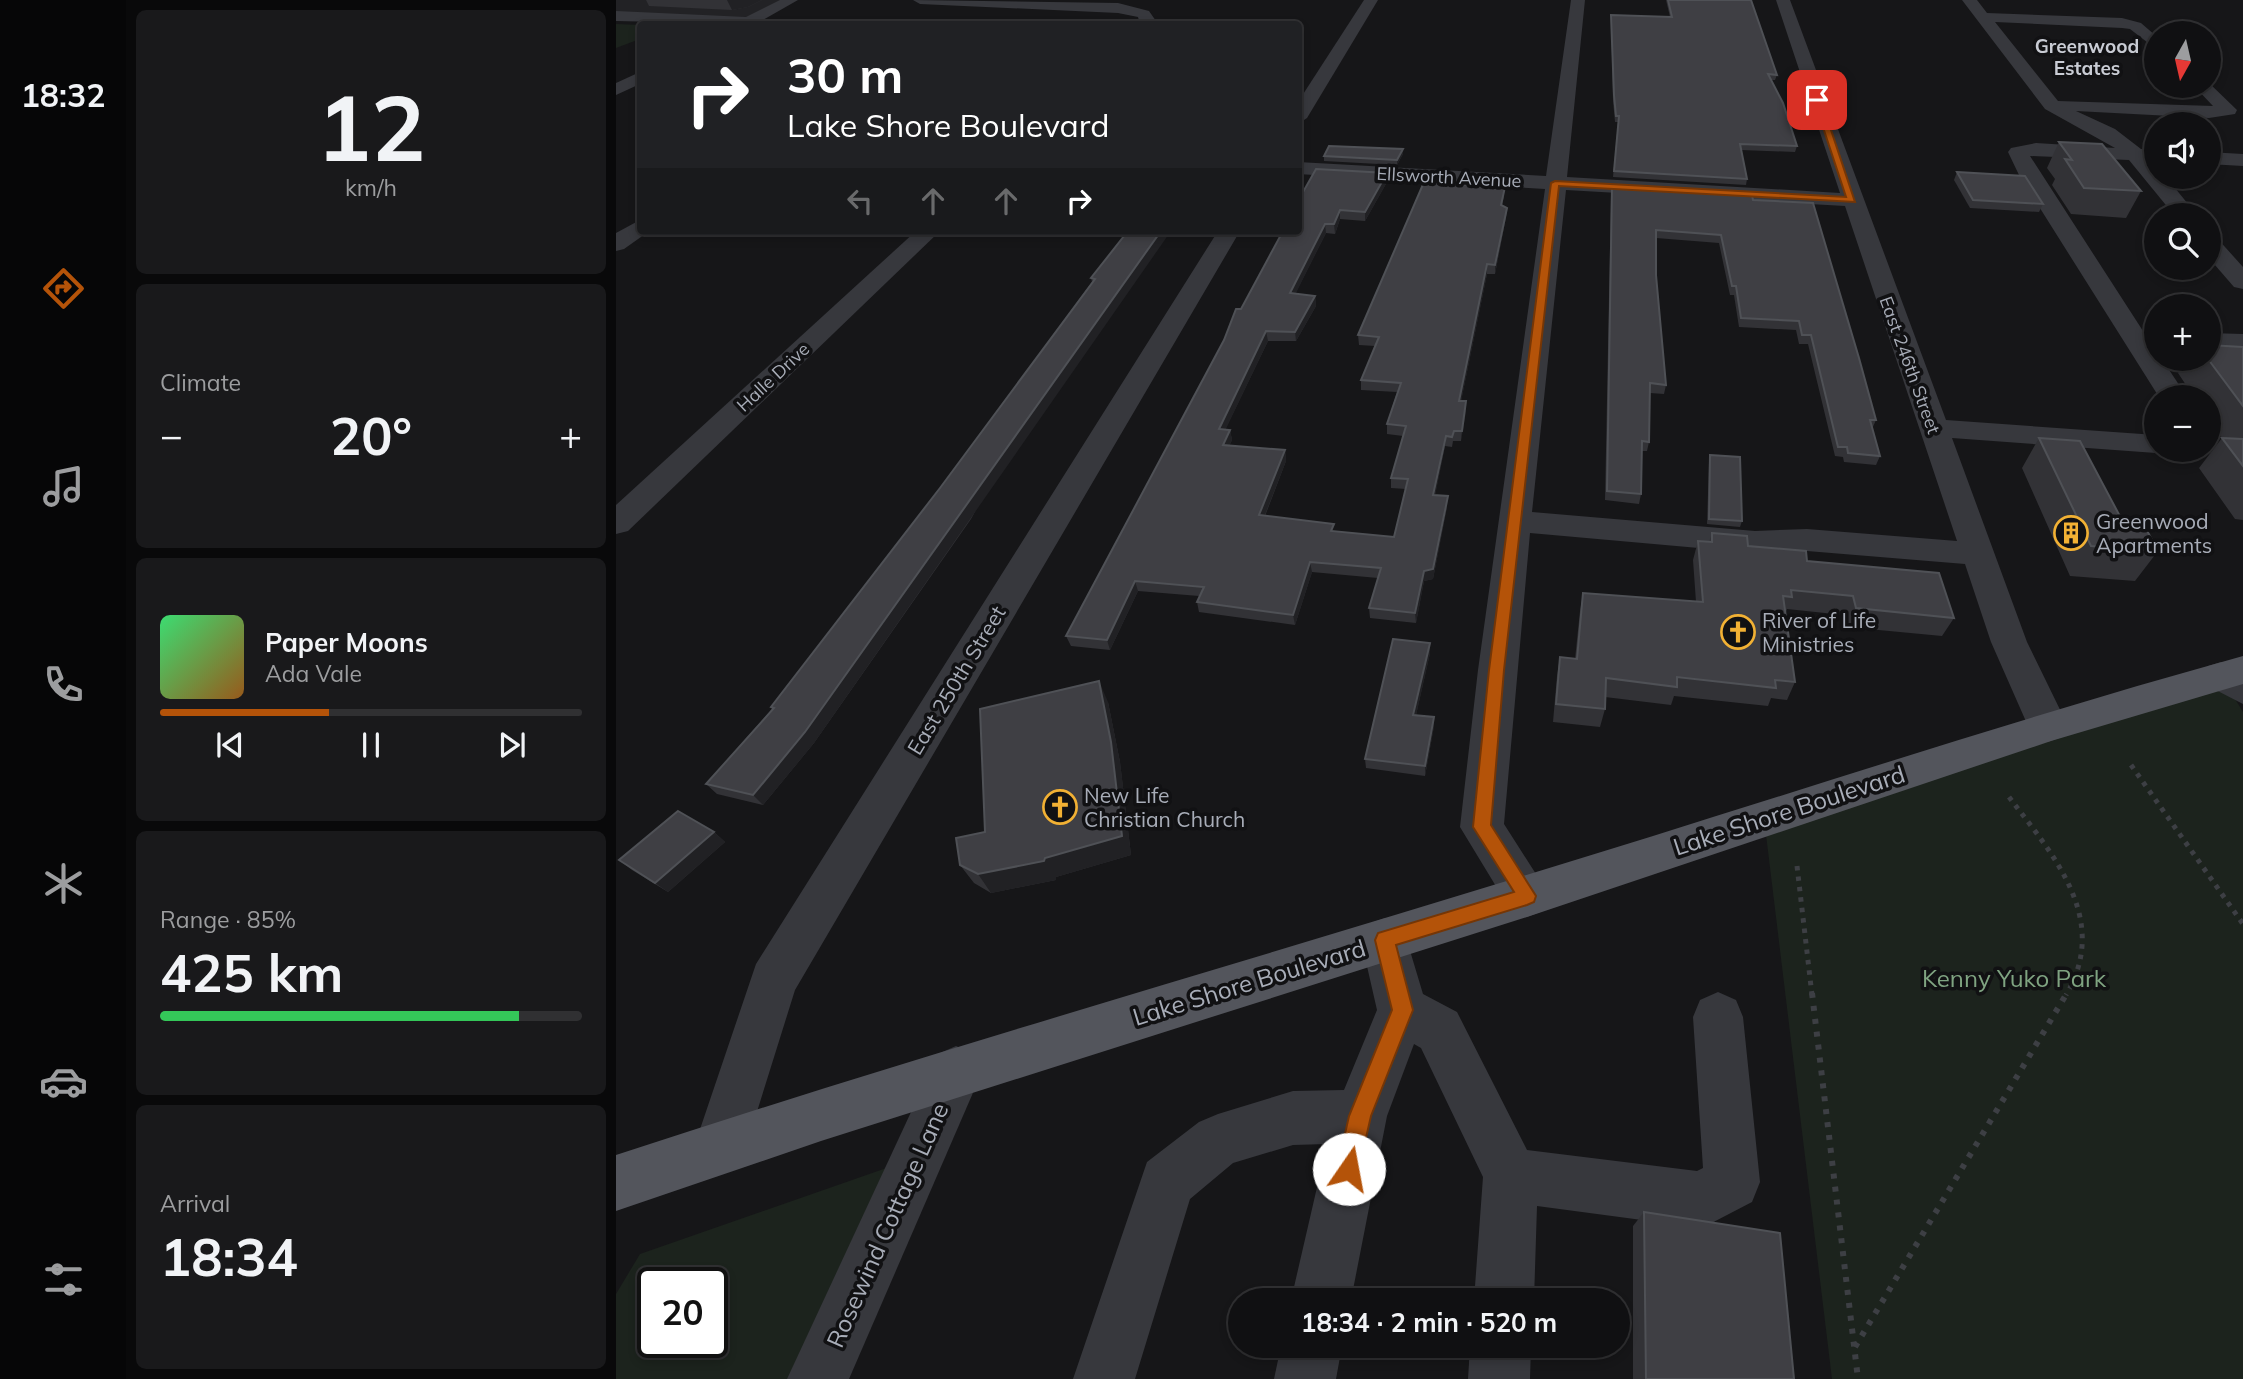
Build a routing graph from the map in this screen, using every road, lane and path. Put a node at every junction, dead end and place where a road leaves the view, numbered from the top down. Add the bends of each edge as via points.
1 (791, 0) edge
2 (920, 0) edge
3 (1371, 0) edge
4 (1578, 0) edge
5 (1783, 0) edge
6 (1969, 0) edge
7 (616, 16) edge
8 (1984, 17) junction
9 (710, 21) edge
10 (751, 21) edge
11 (1146, 21) edge
12 (2144, 34) edge
13 (637, 79) edge
14 (616, 90) edge
15 (2216, 98) edge
16 (2052, 104) junction
17 (1302, 112) edge
18 (2144, 154) edge
19 (2144, 155) edge
20 (2221, 159) edge
21 (2243, 160) edge
22 (1302, 168) edge
23 (1555, 183) junction
24 (1852, 200) junction
25 (637, 229) edge
26 (925, 235) edge
27 (1227, 235) edge
28 (616, 244) edge
29 (2221, 257) edge
30 (2243, 282) edge
31 (2144, 336) edge
32 (2221, 341) edge
33 (2243, 342) edge
34 (1932, 428) junction
35 (2144, 443) edge
36 (1514, 521) junction
37 (616, 523) edge
38 (1977, 554) junction
39 (2236, 679) edge
40 (2048, 726) junction
41 (2131, 765) dead end
42 (2009, 797) dead end
43 (1797, 866) dead end
44 (1527, 896) junction
45 (2243, 924) edge
46 (1385, 940) junction
47 (1402, 1010) junction
48 (1717, 1017) dead end
49 (956, 1072) junction
50 (1360, 1116) junction
51 (720, 1147) junction
52 (1511, 1175) junction
53 (616, 1183) edge
54 (1324, 1288) edge
55 (1505, 1288) edge
56 (1854, 1347) junction
57 (1309, 1358) edge
58 (1500, 1358) edge
59 (818, 1379) edge
60 (1104, 1379) edge
61 (1305, 1379) edge
62 (1499, 1379) edge
63 (1858, 1379) edge

1 - 10 street
2 - 11 street via 1118,8 1144,15
3 - 17 street
4 - 23 street
5 - 24 street, East 246th Street
6 - 8 street
7 - 9 street
8 - 12 street via 2099,22 2135,26
8 - 16 street
13 - 14 street
15 - 16 street via 2228,110
16 - 18 street
19 - 31 street via 2018,152 2029,175
20 - 21 street
22 - 23 street, Ellsworth Avenue
23 - 24 street, Ellsworth Avenue
23 - 36 street
24 - 34 street, East 246th Street
25 - 28 street
26 - 37 street, Halle Drive
27 - 51 street, East 250th Street via 773,981
29 - 30 street
32 - 33 street
34 - 35 street
34 - 38 street, East 246th Street
36 - 38 street via 1755,542 1807,540
36 - 44 street via 1482,827
38 - 40 street, East 246th Street via 2009,642
39 - 40 main road, Lake Shore Boulevard
40 - 44 main road, Lake Shore Boulevard
41 - 45 path
42 - 56 path via 2062,868 2083,919 2077,978
43 - 56 path
44 - 46 main road, Lake Shore Boulevard
46 - 47 street
46 - 49 main road, Lake Shore Boulevard
47 - 50 street
47 - 52 street via 1439,1030
48 - 52 street via 1732,1182 1702,1199
49 - 51 main road, Lake Shore Boulevard
49 - 59 street, Rosewind Cottage Lane
50 - 54 street
50 - 60 street via 1293,1118 1218,1141 1167,1182
51 - 53 main road, Lake Shore Boulevard
52 - 55 street
56 - 63 path
57 - 61 street
58 - 62 street

